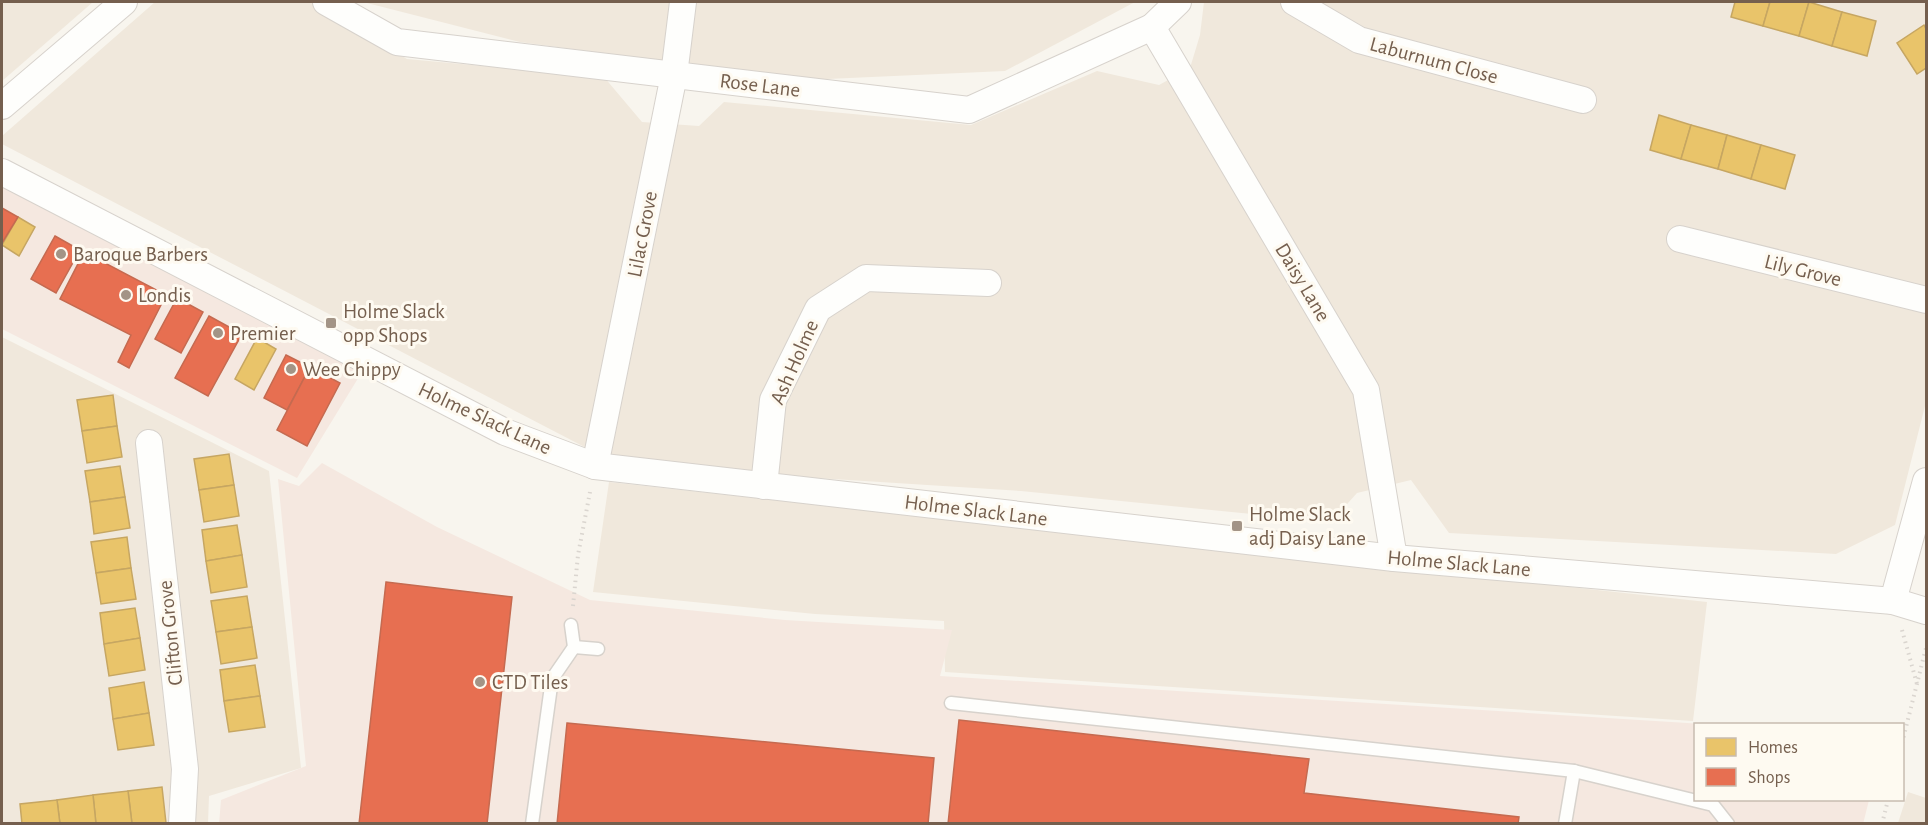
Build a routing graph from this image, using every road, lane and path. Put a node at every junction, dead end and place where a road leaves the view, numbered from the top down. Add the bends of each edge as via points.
1 (124, 2) edge
2 (326, 2) edge
3 (683, 2) edge
4 (1178, 2) edge
5 (1294, 2) edge
6 (1152, 27) junction
7 (674, 75) junction
8 (1583, 100) dead end
9 (2, 106) edge
10 (2, 172) edge
11 (1680, 239) dead end
12 (988, 283) dead end
13 (1926, 300) edge
14 (148, 442) dead end
15 (595, 466) junction
16 (1926, 481) edge
17 (764, 486) junction
18 (1394, 558) junction
19 (1893, 601) junction
20 (1926, 611) edge
21 (571, 625) joint
22 (574, 647) junction
23 (1926, 648) edge
24 (598, 649) dead end
25 (1917, 684) junction
26 (951, 703) dead end
27 (1904, 735) edge
28 (1574, 771) junction
29 (1694, 800) edge
30 (1697, 801) edge
31 (1888, 801) edge
32 (182, 824) edge
33 (532, 824) edge
34 (1565, 824) edge
35 (1728, 824) edge
36 (1882, 824) edge

1 - 9 street
2 - 7 street, Rose Lane via 397,42
3 - 7 street, Lilac Grove
4 - 6 street, Rose Lane
5 - 8 street, Laburnum Close via 1359,40
6 - 7 street, Rose Lane via 969,110
6 - 18 street, Daisy Lane via 1366,390
7 - 15 street, Lilac Grove
10 - 15 street, Holme Slack Lane via 505,432
11 - 13 street, Lily Grove
12 - 17 street, Ash Holme via 866,278 818,309 773,400
14 - 32 street, Clifton Grove via 185,769
15 - 17 street, Holme Slack Lane
15 - 21 path via 578,555
16 - 19 street
17 - 18 street, Holme Slack Lane
18 - 19 street, Holme Slack Lane
19 - 20 street, Holme Slack Lane
19 - 25 path
21 - 22 lane
22 - 24 lane
22 - 33 lane via 552,679
23 - 25 path
25 - 27 path
26 - 28 lane
28 - 29 lane
28 - 34 lane
30 - 35 lane via 1713,805
31 - 36 path

